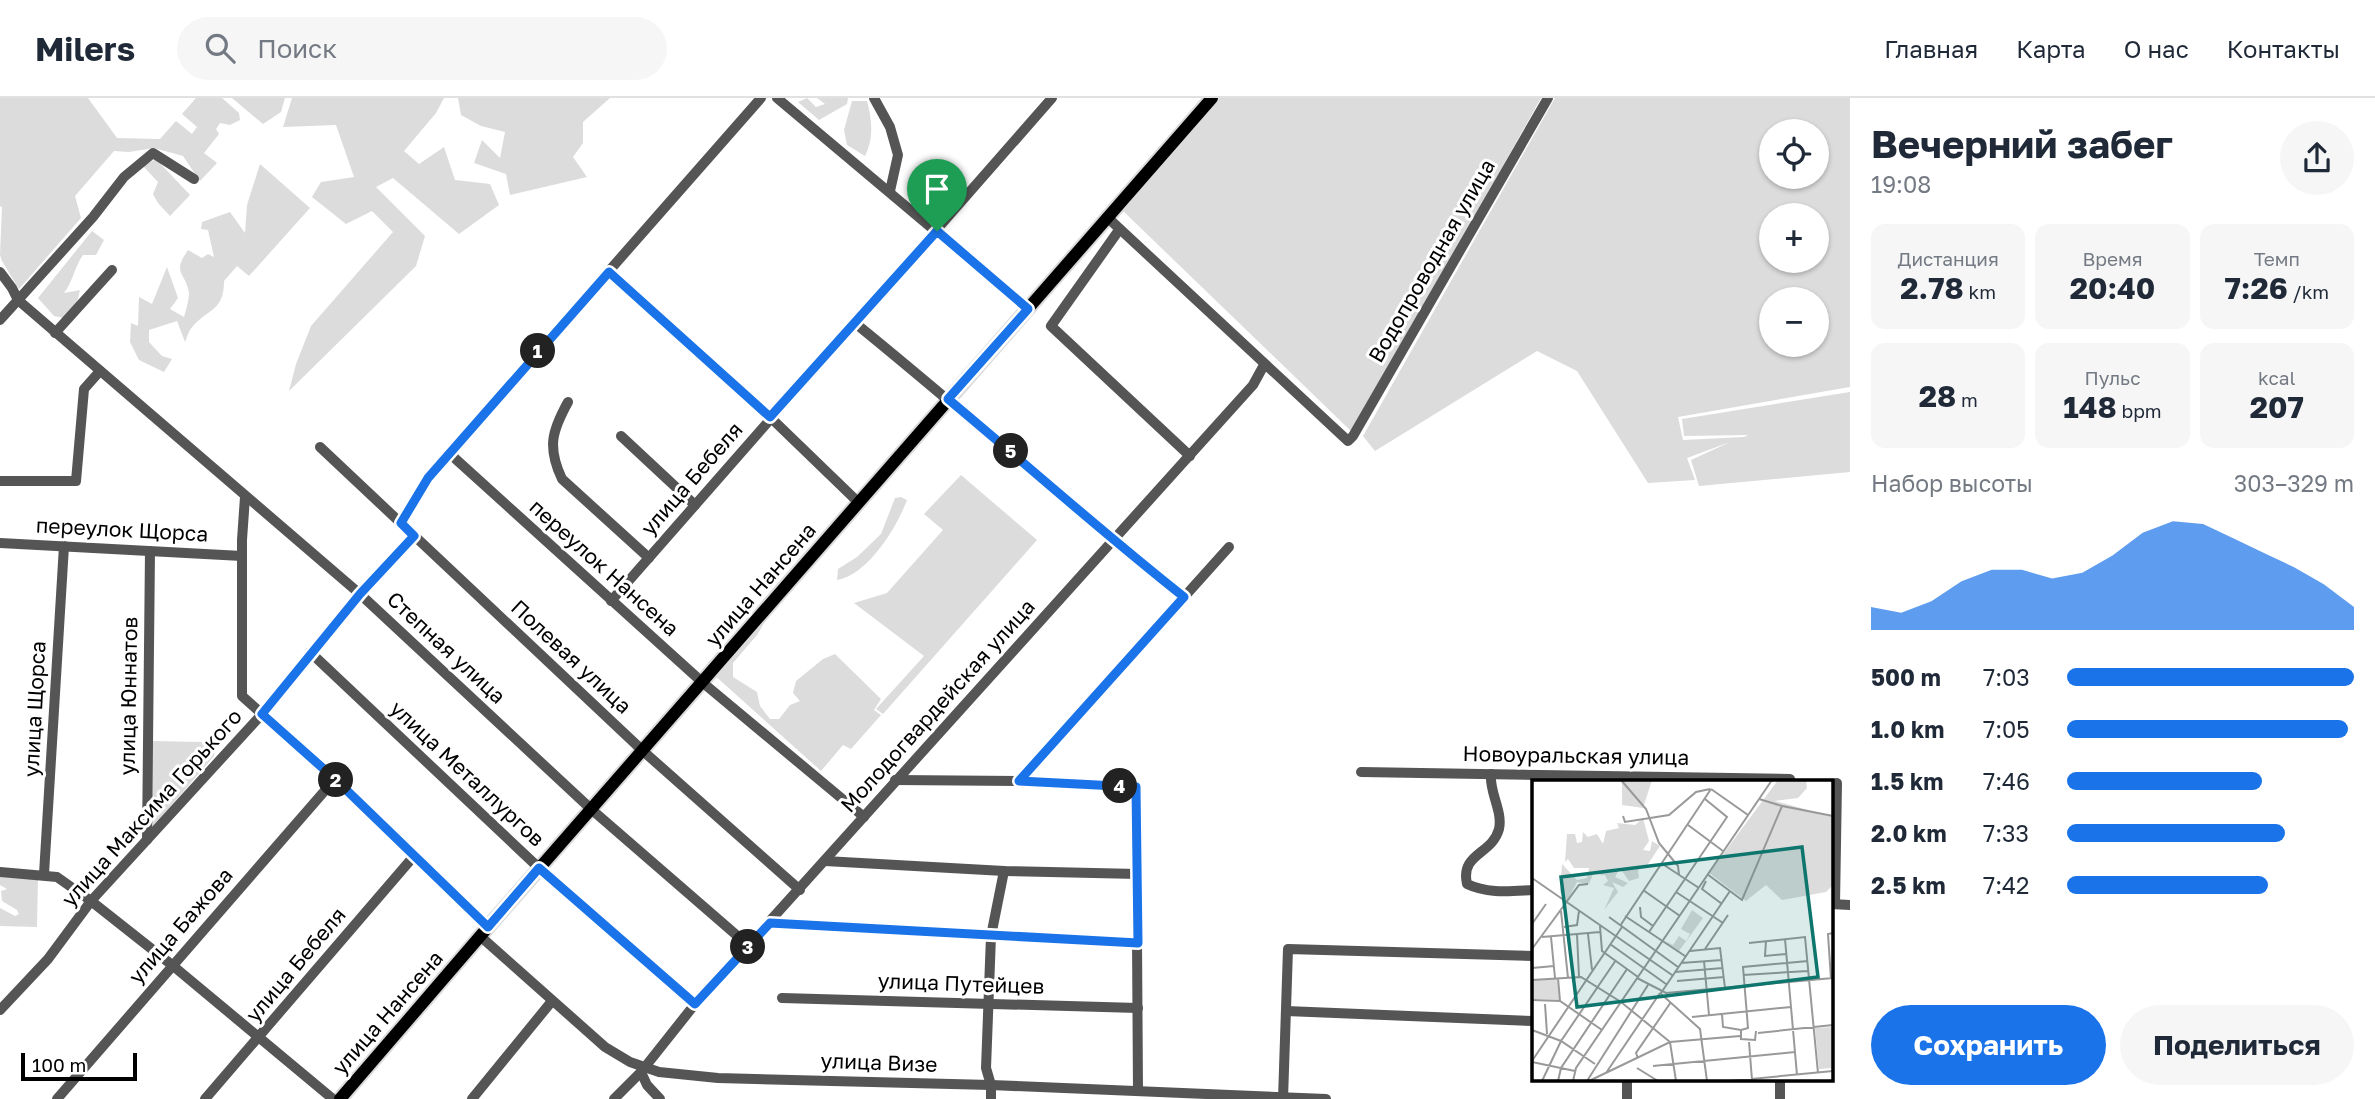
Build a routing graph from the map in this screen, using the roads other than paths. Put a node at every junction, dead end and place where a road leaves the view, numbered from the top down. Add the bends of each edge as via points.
1 (761, 98) edge
2 (777, 98) edge
3 (874, 98) edge
4 (1052, 98) edge
5 (1212, 98) edge
6 (1549, 98) edge
7 (194, 179) dead end
8 (890, 191) junction
9 (1107, 217) junction
10 (1119, 230) junction
11 (937, 231) junction
12 (112, 270) dead end
13 (0, 272) edge
14 (609, 272) junction
15 (18, 300) junction
16 (1028, 309) junction
17 (0, 320) edge
18 (855, 323) junction
19 (55, 333) junction
20 (1264, 365) junction
21 (100, 371) junction
22 (948, 399) junction
23 (568, 402) dead end
24 (770, 417) junction
25 (621, 436) dead end
26 (320, 447) dead end
27 (449, 453) junction
28 (1190, 456) junction
29 (0, 481) edge
30 (245, 497) junction
31 (859, 503) junction
32 (695, 505) junction
33 (401, 523) junction
34 (414, 536) junction
35 (1114, 541) junction
36 (0, 543) edge
37 (64, 546) junction
38 (1229, 547) dead end
39 (150, 551) junction
40 (242, 556) junction
41 (649, 558) junction
42 (360, 594) junction
43 (1184, 597) junction
44 (611, 601) junction
45 (310, 652) junction
46 (702, 682) junction
47 (262, 714) junction
48 (643, 751) junction
49 (1361, 772) dead end
50 (1491, 774) junction
51 (335, 779) junction
52 (1634, 779) edge
53 (895, 780) junction
54 (1712, 780) edge
55 (1019, 781) junction
56 (1837, 783) dead end
57 (591, 809) junction
58 (863, 817) junction
59 (147, 841) junction
60 (414, 856) junction
61 (825, 862) junction
62 (539, 868) junction
63 (1004, 871) junction
64 (0, 872) edge
65 (44, 874) junction
66 (1138, 874) junction
67 (800, 890) junction
68 (1532, 890) edge
69 (91, 901) junction
70 (1833, 904) edge
71 (1850, 905) edge
72 (770, 923) junction
73 (484, 931) junction
74 (991, 936) junction
75 (1138, 943) junction
76 (749, 946) junction
77 (1532, 956) edge
78 (172, 965) junction
79 (782, 998) dead end
80 (552, 1001) junction
81 (695, 1004) junction
82 (989, 1004) junction
83 (1138, 1008) junction
84 (0, 1010) edge
85 (1286, 1011) junction
86 (1532, 1021) edge
87 (260, 1037) junction
88 (642, 1070) junction
89 (991, 1085) junction
90 (1138, 1091) junction
91 (1284, 1098) edge
92 (57, 1099) edge
93 (205, 1099) edge
94 (333, 1099) edge
95 (340, 1099) edge
96 (472, 1099) edge
97 (614, 1099) edge
98 (660, 1099) edge
99 (990, 1099) edge
100 (1326, 1099) edge

1 - 14 street
2 - 8 street
3 - 8 street via 898,155
4 - 11 street, улица Бебеля
5 - 9 main road, улица Нансена
6 - 20 street, Водопроводная улица via 1348,441
7 - 15 street via 153,153 124,177
8 - 11 street
9 - 10 street
9 - 16 main road, улица Нансена
10 - 20 street
10 - 28 street via 1051,326
11 - 16 street
11 - 18 street, улица Бебеля
12 - 19 street
13 - 15 street, Степная улица
14 - 24 street
14 - 27 street
15 - 17 street
15 - 19 street, Степная улица
16 - 22 main road, улица Нансена
18 - 22 street
18 - 24 street, улица Бебеля
19 - 21 street, Степная улица
20 - 28 street, Молодогвардейская улица via 1253,385
21 - 29 street via 84,389 76,481
21 - 30 street, Степная улица
22 - 31 main road, улица Нансена
22 - 35 street
23 - 41 street via 552,445 562,479
24 - 31 street
24 - 32 street, улица Бебеля
25 - 32 street
26 - 33 street, Полевая улица
27 - 33 street
27 - 44 street, переулок Нансена
28 - 35 street, Молодогвардейская улица
30 - 40 street, улица Визе
30 - 42 street, Степная улица
31 - 46 main road, улица Нансена
32 - 41 street, улица Бебеля
33 - 34 street, Полевая улица
34 - 42 street, улица Максима Горького
34 - 48 street, Полевая улица
35 - 43 street
35 - 53 street, Молодогвардейская улица
36 - 37 street, переулок Щорса
37 - 39 street, переулок Щорса
37 - 65 street, улица Щорса
38 - 43 street
39 - 40 street, переулок Щорса
39 - 59 street, улица Юннатов
40 - 47 street, улица Визе via 242,696
41 - 44 street, улица Бебеля
42 - 45 street, улица Максима Горького
42 - 57 street, Степная улица
43 - 55 street
44 - 46 street, переулок Нансена
45 - 47 street, улица Максима Горького
45 - 62 street, улица Металлургов
46 - 48 main road, улица Нансена
46 - 58 street, переулок Нансена
47 - 51 street, улица Визе
47 - 59 street, улица Максима Горького
48 - 57 main road, улица Нансена
48 - 67 street, Полевая улица
49 - 50 street, Новоуральская улица
50 - 52 street, Новоуральская улица
50 - 68 street via 1500,818 1498,832 1487,848 1466,864 1467,884 1492,891
51 - 60 street, улица Визе
51 - 78 street, улица Бажова
52 - 54 street, Новоуральская улица
53 - 55 street
53 - 58 street, Молодогвардейская улица
55 - 66 street via 1136,787
56 - 70 street
57 - 62 main road, улица Нансена
57 - 76 street, Степная улица
58 - 61 street, Молодогвардейская улица
59 - 69 street, улица Максима Горького
60 - 73 street, улица Визе
60 - 87 street, улица Бебеля
61 - 63 street
61 - 67 street, Молодогвардейская улица
62 - 73 main road, улица Нансена
62 - 81 street, улица Металлургов
63 - 66 street
63 - 74 street
64 - 65 street
65 - 69 street via 57,877
66 - 75 street
67 - 72 street, Молодогвардейская улица
69 - 78 street
69 - 84 street, улица Максима Горького via 48,959
70 - 71 street
72 - 74 street
72 - 76 street, Молодогвардейская улица
73 - 80 street, улица Визе
73 - 95 main road, улица Нансена
74 - 75 street
74 - 82 street
75 - 83 street
76 - 81 street, Молодогвардейская улица
77 - 85 street via 1288,949
78 - 87 street
78 - 92 street, улица Бажова
79 - 82 street, улица Путейцев
80 - 88 street, улица Визе
80 - 96 street
81 - 88 street, Молодогвардейская улица
82 - 83 street, улица Путейцев
82 - 89 street via 986,1068
83 - 90 street
85 - 86 street
85 - 91 street
87 - 93 street, улица Бебеля
87 - 94 street
88 - 89 street, улица Визе via 687,1076
88 - 97 street, Молодогвардейская улица
88 - 98 street via 647,1085
89 - 90 street, улица Визе
89 - 99 street
90 - 91 street, улица Визе
91 - 100 street, улица Визе

